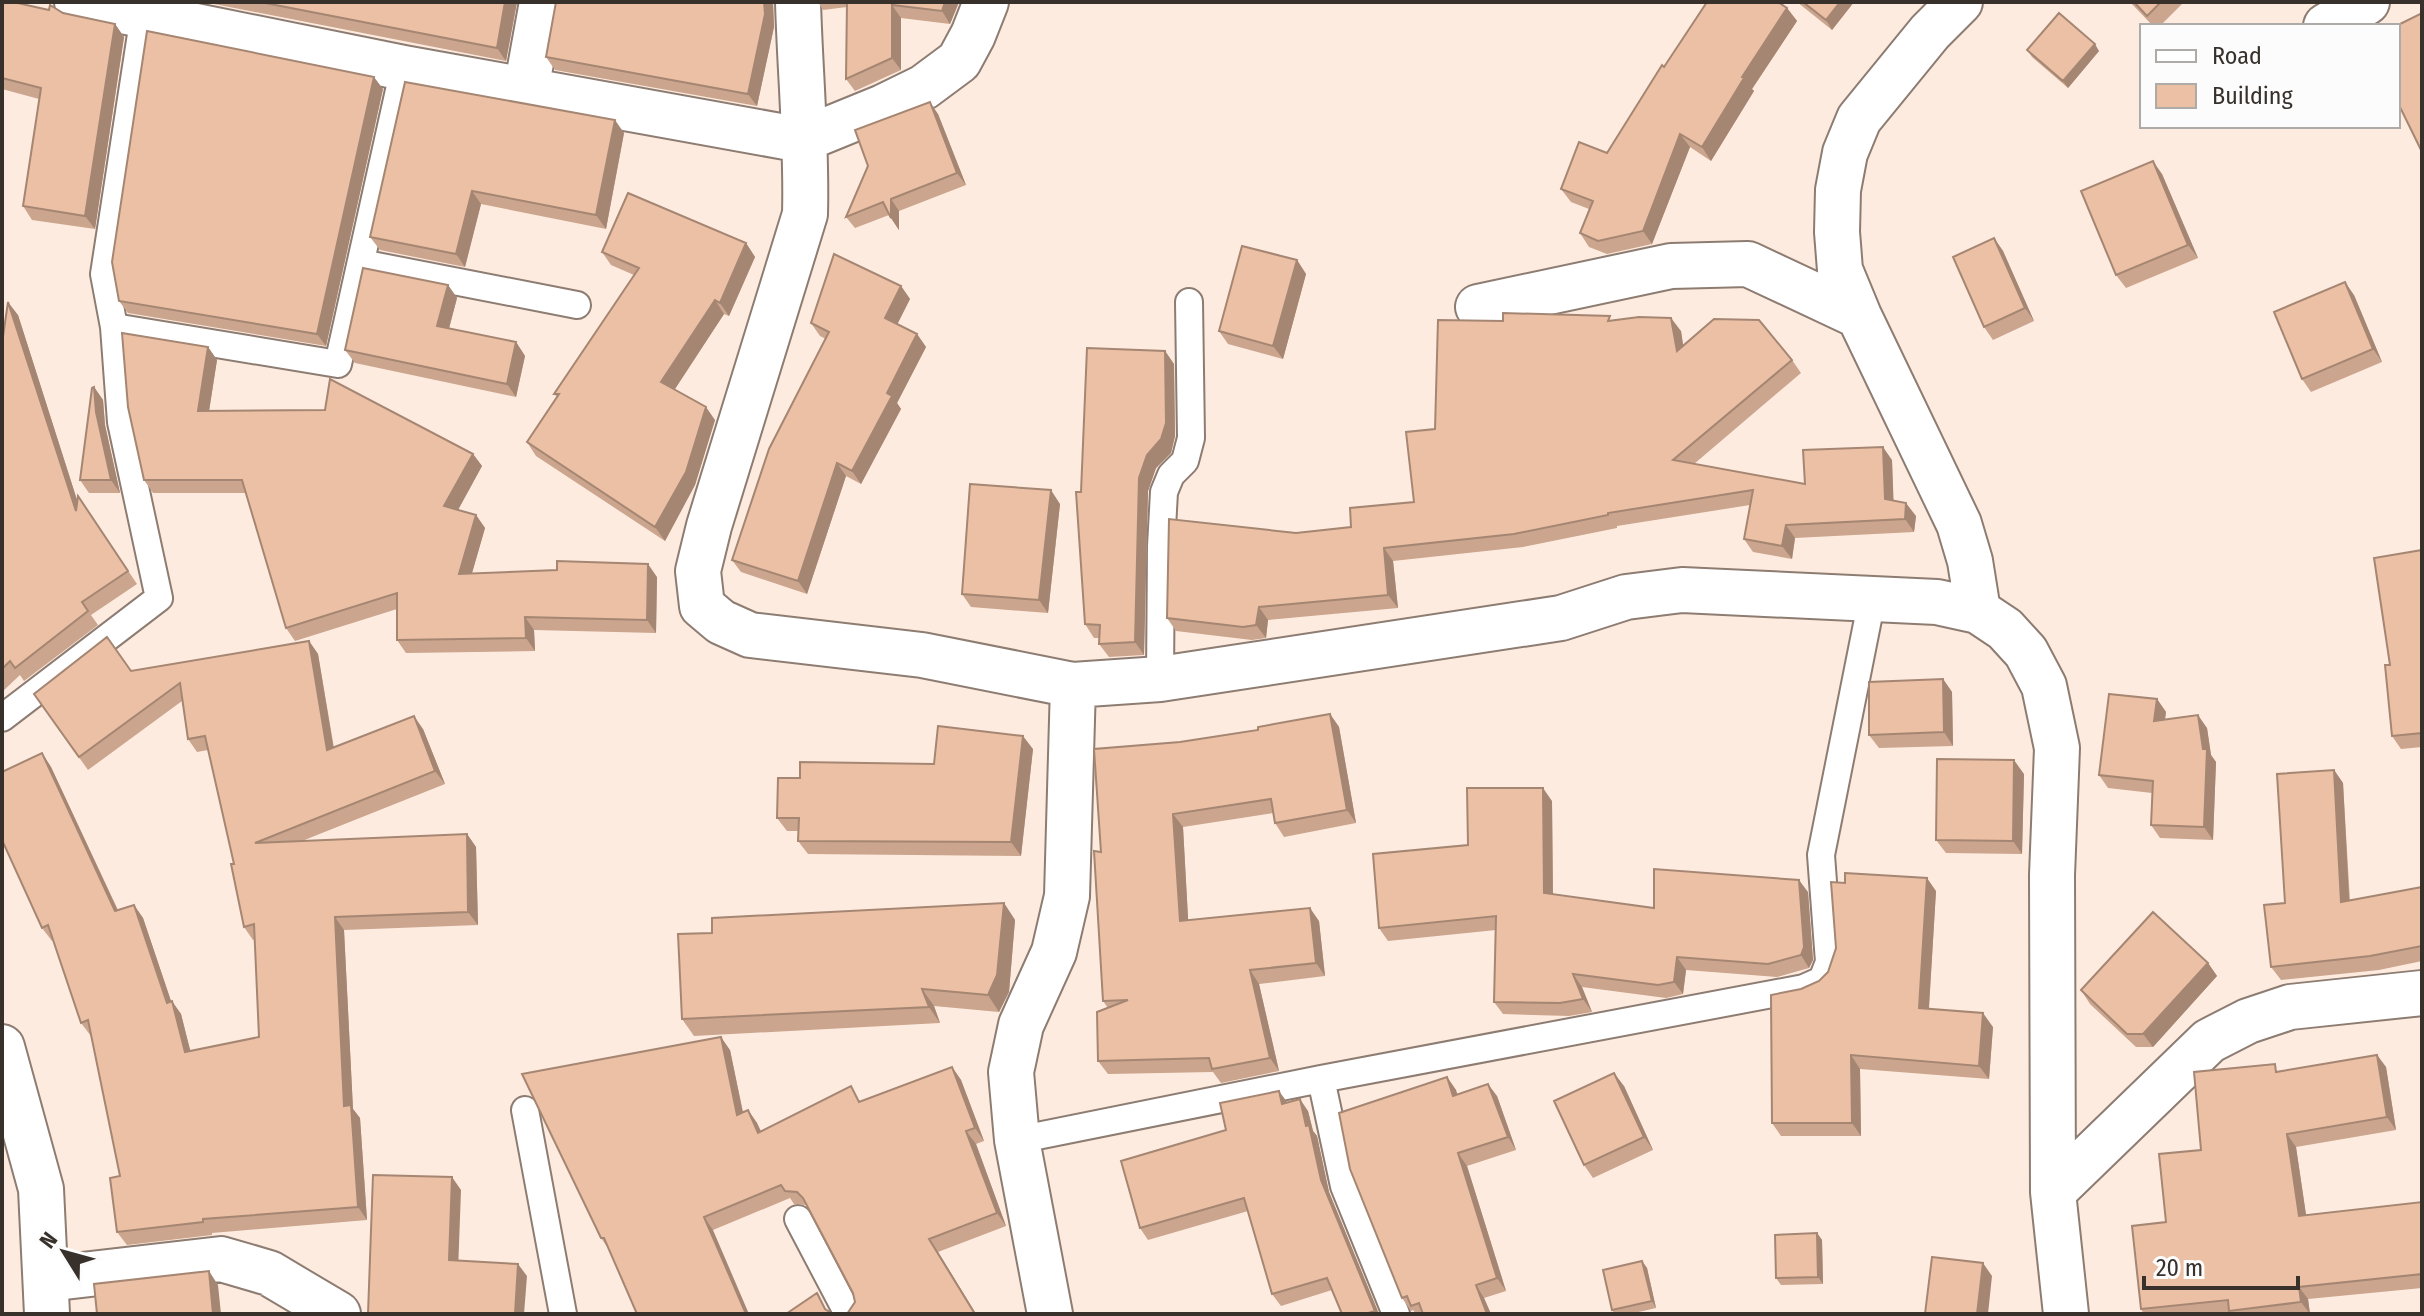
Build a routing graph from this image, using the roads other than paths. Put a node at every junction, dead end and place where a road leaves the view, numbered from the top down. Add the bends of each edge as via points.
1 (77, 2) edge
2 (542, 2) edge
3 (798, 2) edge
4 (986, 2) edge
5 (1960, 2) edge
6 (2367, 2) edge
7 (144, 15) junction
8 (2329, 24) edge
9 (404, 68) junction
10 (526, 90) junction
11 (802, 140) junction
12 (361, 263) junction
13 (1189, 302) dead end
14 (577, 305) dead end
15 (1478, 307) dead end
16 (1859, 316) junction
17 (114, 327) junction
18 (1872, 599) junction
19 (1978, 611) junction
20 (1160, 679) junction
21 (1073, 685) junction
22 (2, 718) edge
23 (2422, 993) edge
24 (2, 1047) edge
25 (1321, 1079) junction
26 (525, 1110) edge
27 (1017, 1140) junction
28 (2053, 1192) junction
29 (798, 1219) edge
30 (47, 1296) edge
31 (338, 1314) edge
32 (563, 1314) edge
33 (848, 1314) edge
34 (1050, 1314) edge
35 (1396, 1314) edge
36 (2066, 1314) edge

1 - 7 street
2 - 10 street
3 - 11 street
4 - 11 street via 959,61 924,87
5 - 16 street via 1859,119 1845,153 1838,190 1840,270
6 - 8 street
7 - 9 street
7 - 17 lane via 104,274
9 - 10 street
9 - 12 lane
10 - 11 street
11 - 21 street via 805,214 709,526 698,571 702,606 750,635 922,655
12 - 14 lane
12 - 17 lane via 338,364
13 - 20 lane via 1191,438 1185,461 1164,492
15 - 16 street via 1671,266 1748,264
16 - 19 street via 1959,524
17 - 22 lane via 121,422 159,598
18 - 19 street via 1937,602
18 - 20 street via 1668,592 1626,597 1561,618
18 - 25 lane via 1821,855 1829,962 1822,980 1804,988
19 - 28 street via 2026,652 2044,686 2057,748
20 - 21 street
21 - 27 street via 1067,896 1054,952 1021,1025 1011,1072
23 - 28 street via 2290,1007 2209,1041
24 - 30 street via 41,1189
25 - 27 lane
25 - 35 lane via 1344,1186
26 - 32 lane
27 - 34 street
28 - 36 street
29 - 33 lane
30 - 31 street via 221,1259 269,1273

